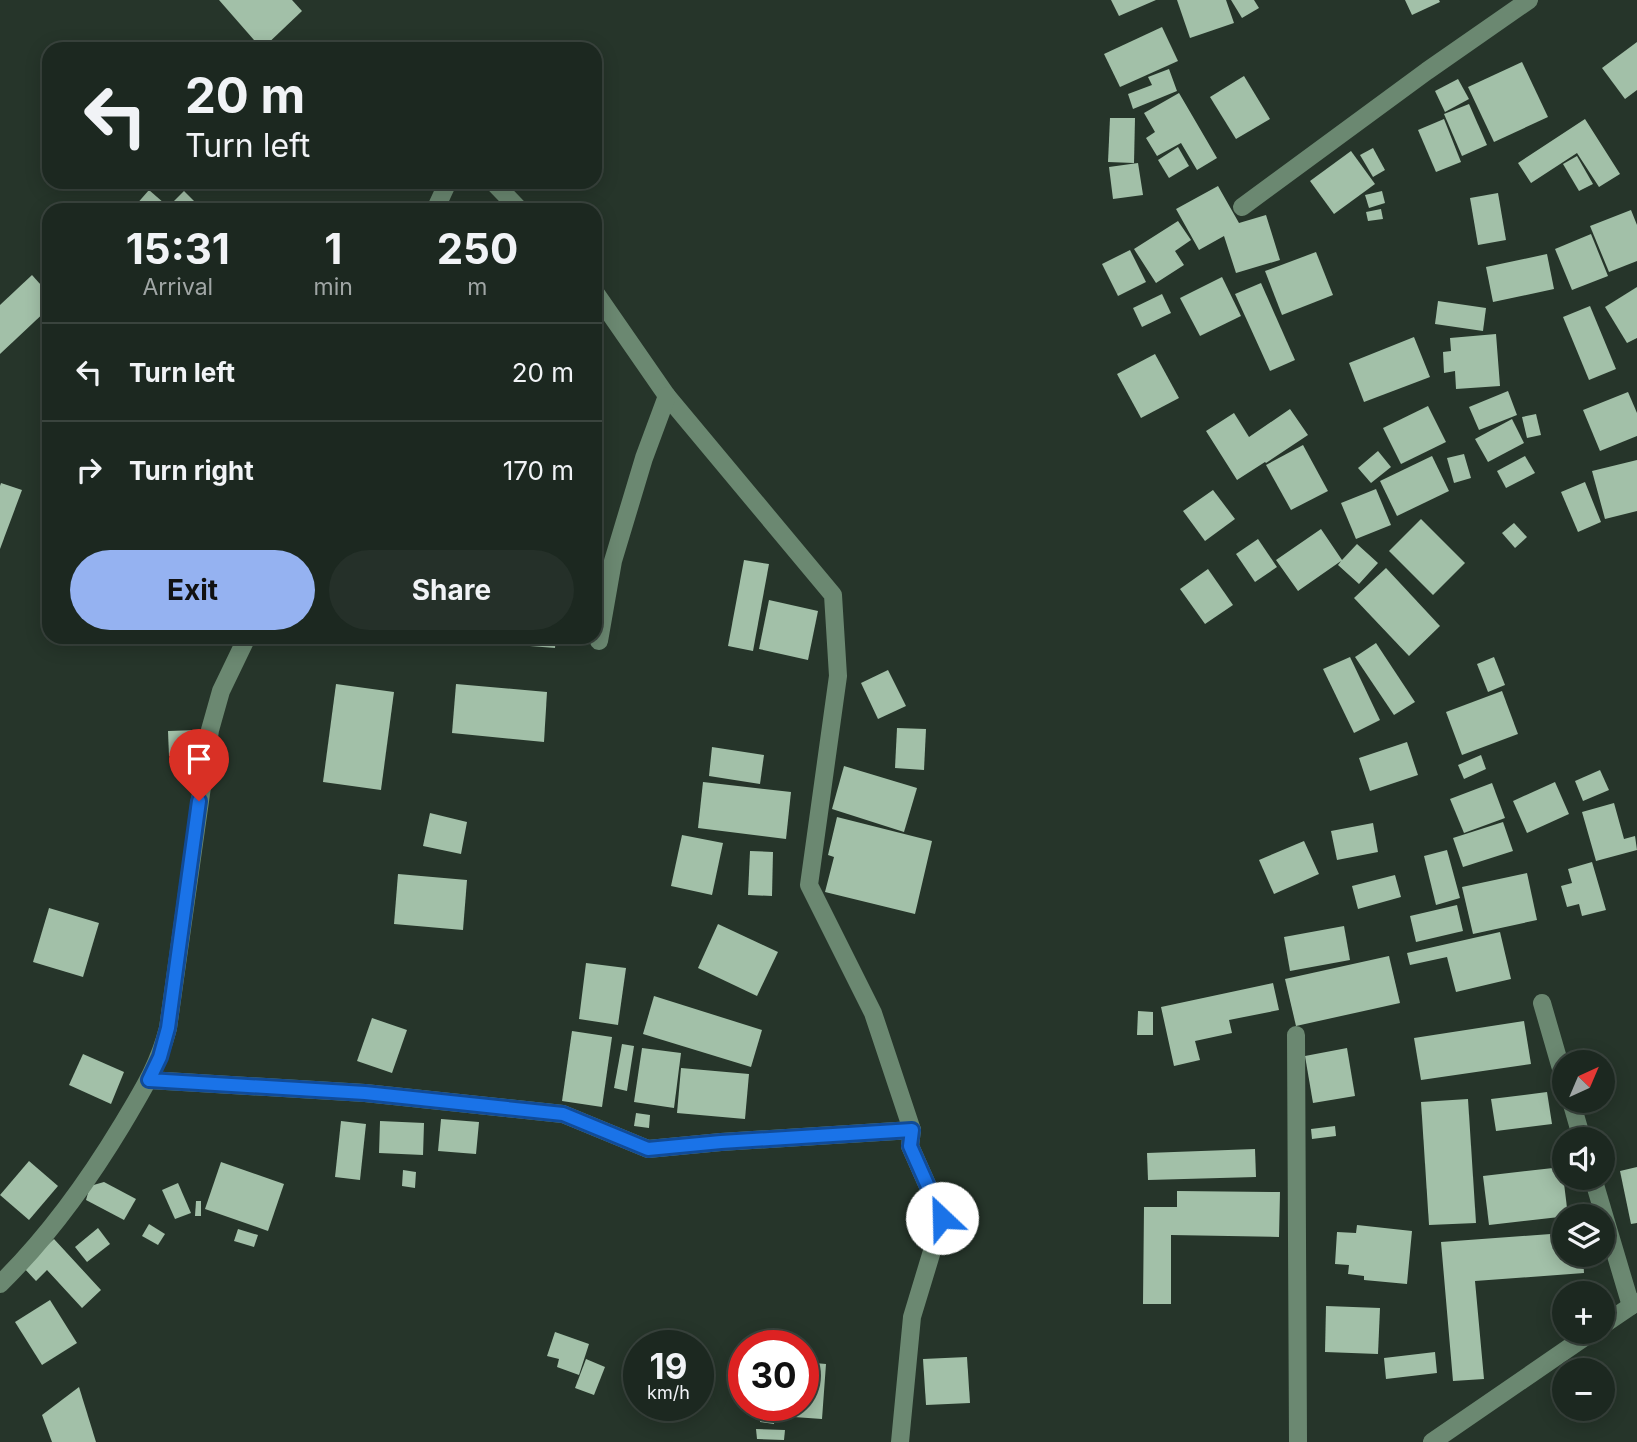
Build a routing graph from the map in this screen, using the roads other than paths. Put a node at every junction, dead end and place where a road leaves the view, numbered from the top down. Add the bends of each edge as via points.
1 (1529, 0) edge
2 (500, 189) edge
3 (513, 203) edge
4 (1242, 207) dead end
5 (602, 302) edge
6 (667, 396) junction
7 (602, 623) edge
8 (244, 644) edge
9 (1542, 1003) dead end
10 (1296, 1035) dead end
11 (1556, 1050) edge
12 (149, 1080) junction
13 (912, 1130) junction
14 (1597, 1190) edge
15 (0, 1284) edge
16 (1634, 1304) edge
17 (1615, 1317) edge
18 (1575, 1344) edge
19 (900, 1442) edge
20 (1298, 1442) edge
21 (1432, 1442) edge

1 - 4 street
2 - 3 street
5 - 6 street
6 - 7 street via 613,561
6 - 13 street via 833,595 838,676 809,884 873,1013
8 - 12 street via 221,691 210,730 168,1028
9 - 11 street
10 - 20 street
12 - 13 street via 365,1093 563,1114 648,1149
12 - 15 street via 58,1221
13 - 19 street via 910,1146 942,1218 912,1317
14 - 16 street
16 - 17 street
18 - 21 street

